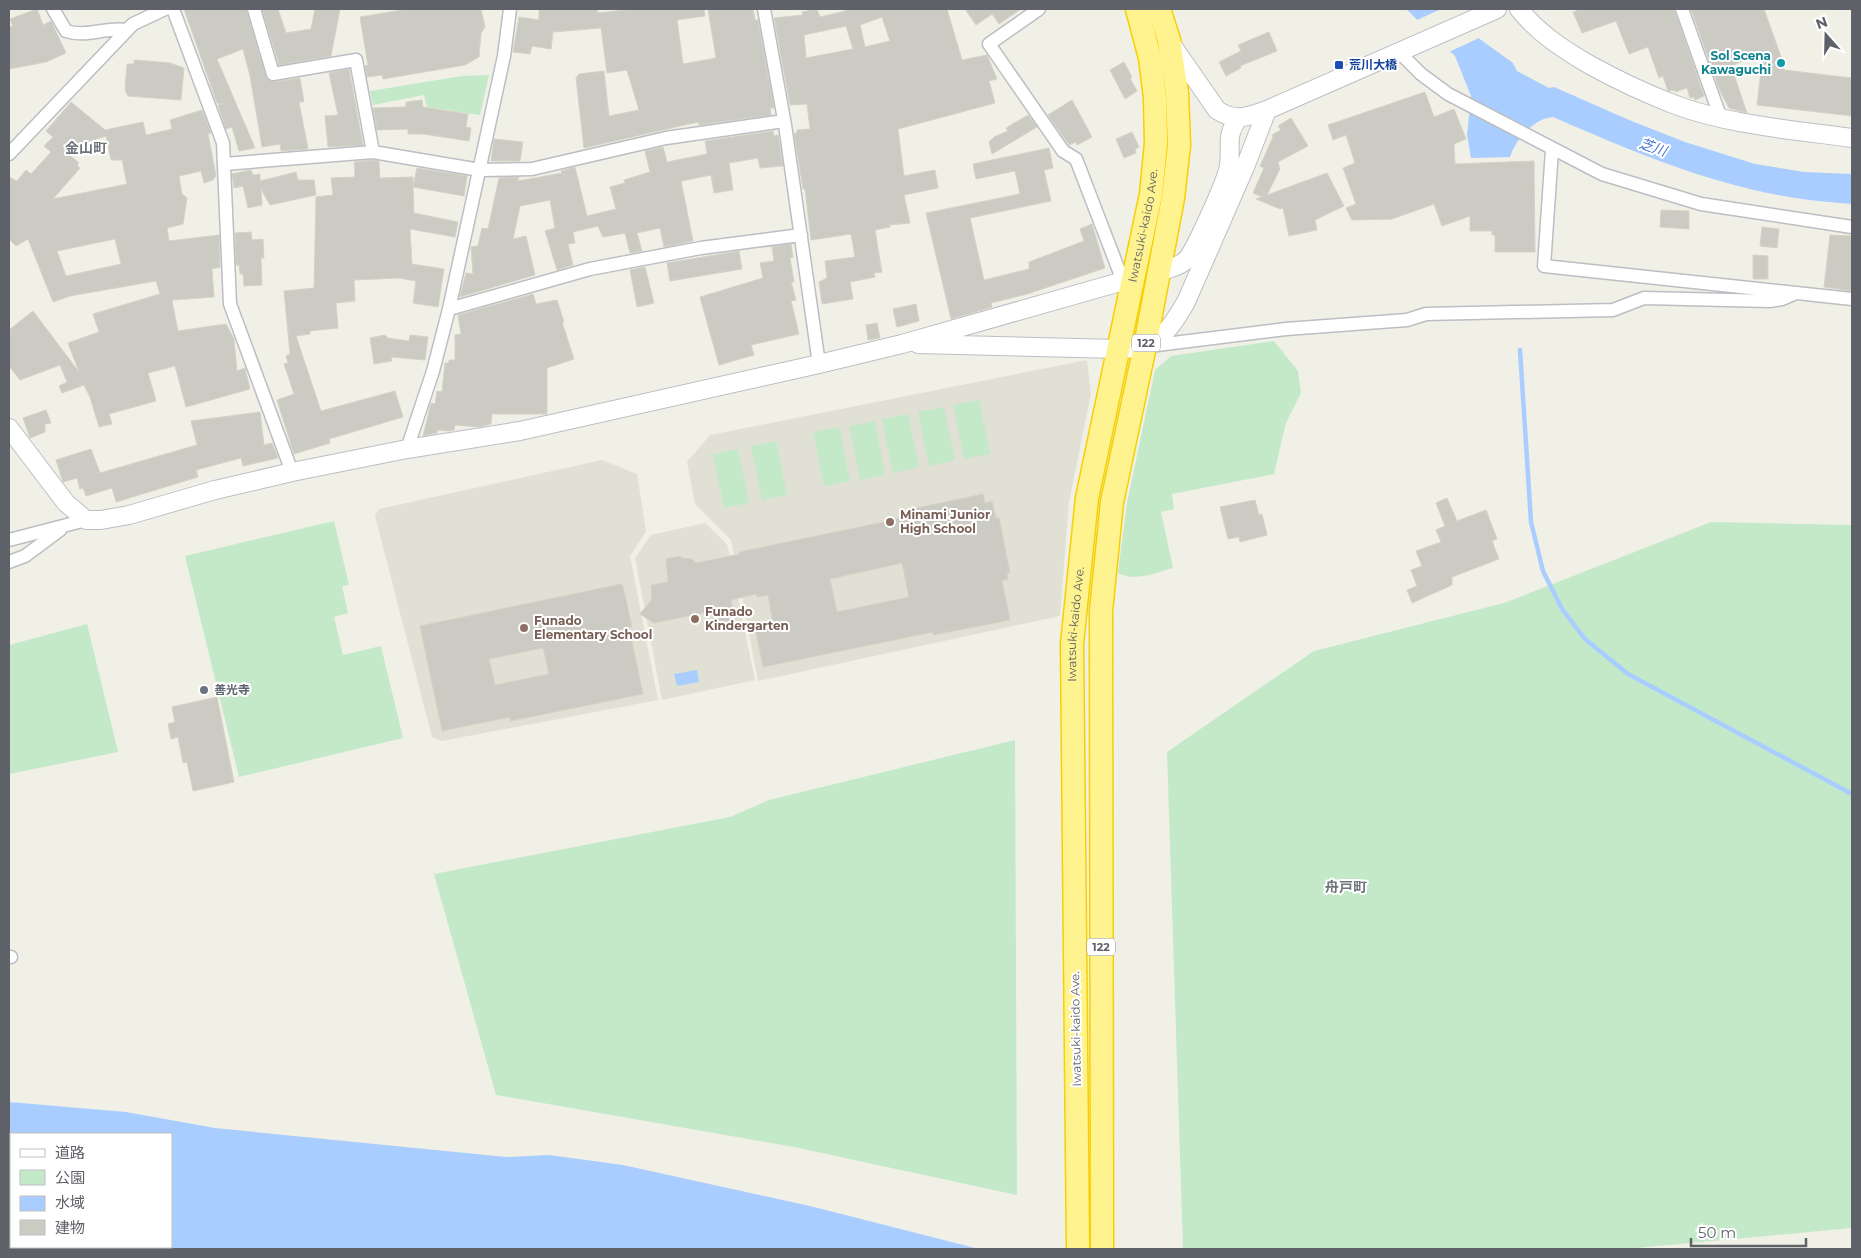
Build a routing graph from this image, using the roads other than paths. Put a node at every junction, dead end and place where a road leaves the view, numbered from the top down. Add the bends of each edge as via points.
1 (54, 9) edge
2 (165, 9) edge
3 (173, 9) edge
4 (254, 9) edge
5 (510, 9) edge
6 (764, 9) edge
7 (1038, 9) edge
8 (1137, 9) edge
9 (1159, 9) edge
10 (1519, 9) edge
11 (1682, 9) edge
12 (1491, 11) edge
13 (127, 30) junction
14 (1169, 40) junction
15 (1406, 49) junction
16 (1267, 110) junction
17 (1720, 116) junction
18 (1238, 119) junction
19 (784, 121) junction
20 (1852, 138) edge
21 (1552, 150) junction
22 (373, 152) junction
23 (9, 154) edge
24 (224, 164) junction
25 (480, 170) junction
26 (1852, 227) edge
27 (801, 235) junction
28 (1168, 268) dead end
29 (1125, 280) joint
30 (1796, 293) junction
31 (1852, 298) edge
32 (449, 309) junction
33 (902, 344) junction
34 (1145, 346) junction
35 (1118, 349) junction
36 (819, 364) junction
37 (9, 428) edge
38 (406, 449) junction
39 (292, 472) junction
40 (86, 520) junction
41 (66, 525) junction
42 (9, 540) edge
43 (9, 562) edge
44 (1078, 1249) edge
45 (1102, 1249) edge

1 - 13 street via 66,31 79,36 112,28
2 - 13 street
3 - 24 street via 223,143
4 - 22 street via 272,74 356,60
5 - 25 street via 504,56
6 - 19 street
7 - 29 street via 989,44 1063,151 1076,159
8 - 35 highway, Iwatsuki-kaido Ave. / 122 via 1150,58 1156,143 1151,194
9 - 14 highway, Iwatsuki-kaido Ave. / 122
10 - 17 street via 1550,39 1611,77 1674,104
11 - 17 street
12 - 15 street
13 - 23 street
14 - 18 street via 1216,110
14 - 34 highway, Iwatsuki-kaido Ave. / 122 via 1177,93 1179,145 1173,198
15 - 16 street
15 - 21 street via 1421,74 1448,94
16 - 18 street
16 - 34 street via 1186,302 1163,334
17 - 20 street
18 - 28 street via 1230,128 1227,172 1195,244 1187,259
19 - 25 street via 666,138 532,169
19 - 27 street
21 - 26 street via 1602,174 1701,204
21 - 30 street via 1544,266
22 - 24 street
22 - 25 street
24 - 39 street via 230,304
25 - 32 street
27 - 32 street via 701,248 590,269
27 - 36 street
29 - 33 street
30 - 31 street
30 - 34 street via 1770,301 1644,298 1613,310 1426,314 1407,320 1286,329
32 - 38 street via 433,371
33 - 35 street
33 - 36 street
34 - 35 street
34 - 45 highway, Iwatsuki-kaido Ave. / 122 via 1112,502 1105,553 1100,644
35 - 44 highway, Iwatsuki-kaido Ave. / 122 via 1087,498 1072,644
36 - 38 street via 520,431
37 - 40 street via 66,503
38 - 39 street
39 - 40 street via 130,515
40 - 41 street
41 - 42 street
41 - 43 street via 25,556

